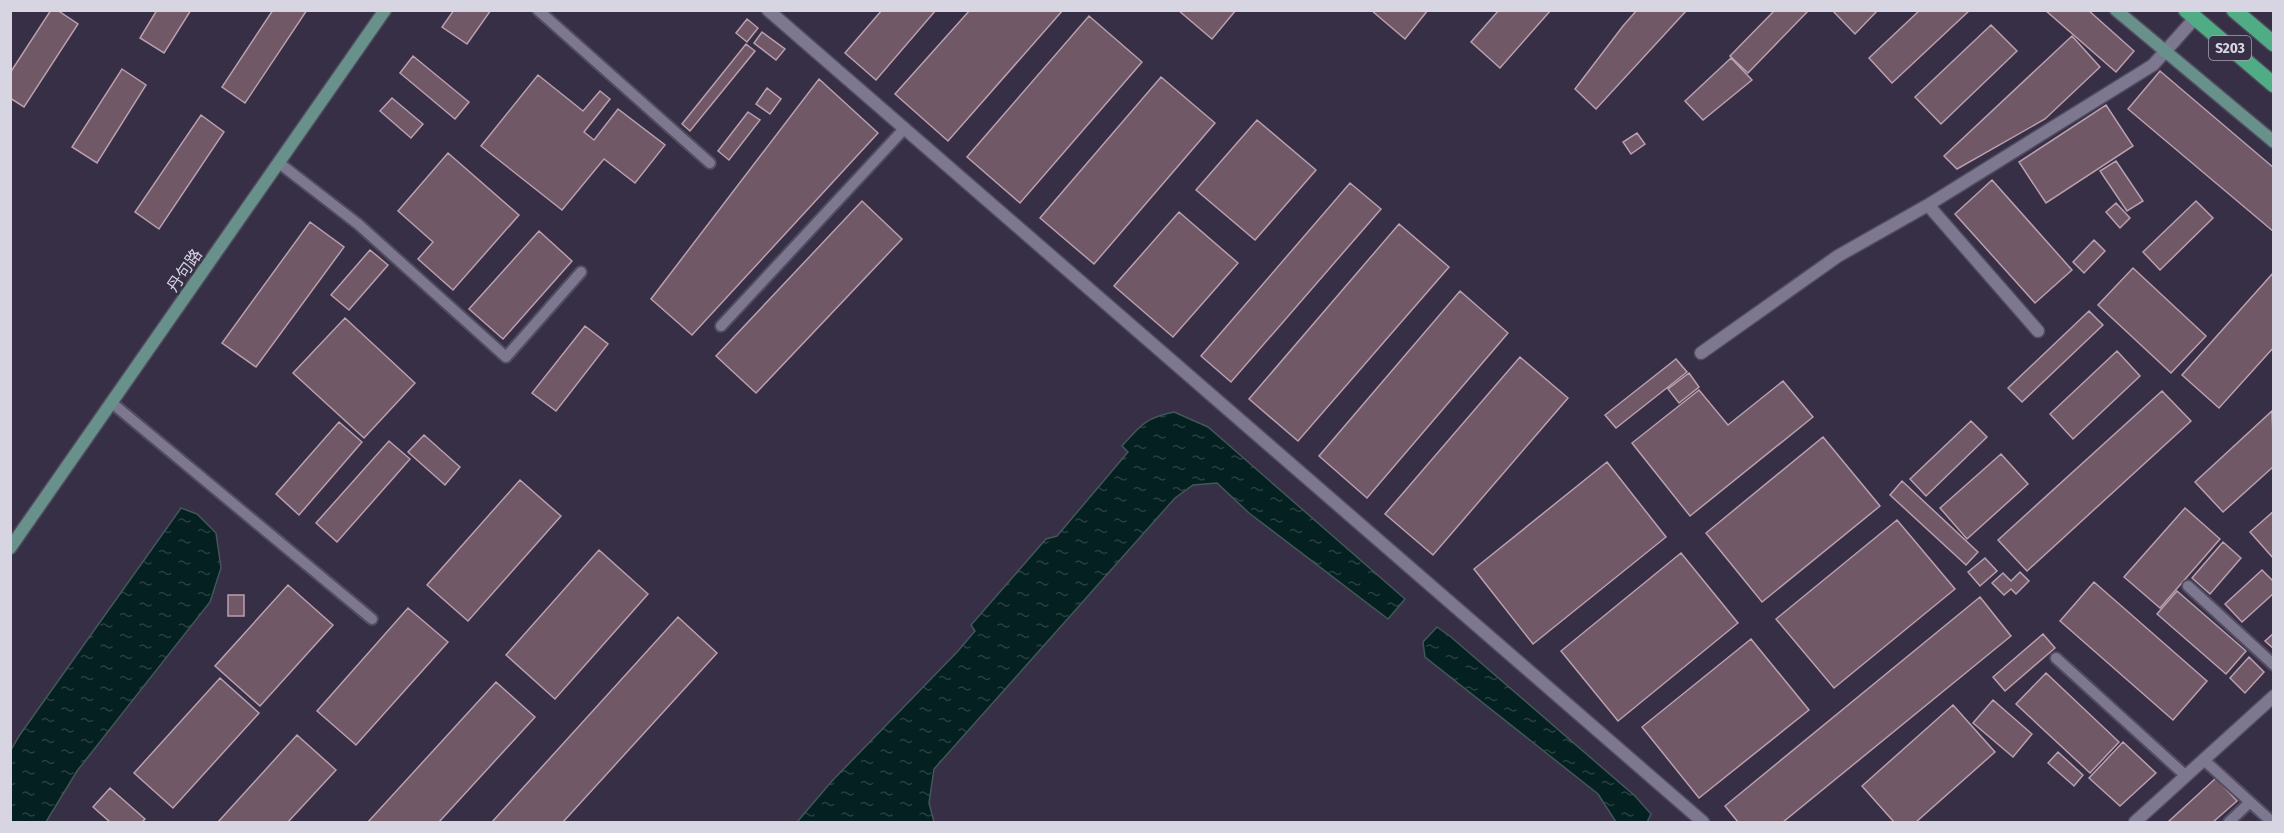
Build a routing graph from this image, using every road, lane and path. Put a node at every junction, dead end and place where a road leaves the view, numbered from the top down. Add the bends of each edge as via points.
1 (385, 10) edge
2 (538, 10) edge
3 (768, 10) edge
4 (2116, 10) edge
5 (2234, 10) edge
6 (2190, 14) edge
7 (2274, 44) edge
8 (2165, 51) junction
9 (2274, 85) edge
10 (905, 128) junction
11 (2274, 142) edge
12 (279, 163) junction
13 (710, 163) dead end
14 (1928, 205) junction
15 (581, 272) dead end
16 (721, 326) dead end
17 (2038, 331) dead end
18 (1701, 352) dead end
19 (112, 403) junction
20 (10, 548) edge
21 (2188, 586) dead end
22 (372, 619) dead end
23 (2056, 658) dead end
24 (2274, 665) edge
25 (2274, 696) edge
26 (2204, 760) junction
27 (2186, 776) junction
28 (2250, 802) junction
29 (1703, 822) edge
30 (2135, 822) edge
31 (2229, 822) edge
32 (2272, 822) edge

1 - 12 street, 丹句路
2 - 13 lane
3 - 10 street
4 - 8 street
5 - 7 main road, S203
6 - 8 street
6 - 9 main road, S203
8 - 11 street
8 - 14 street via 2153,65
10 - 16 lane
10 - 29 street
12 - 15 lane via 358,224 506,357
12 - 19 street, 丹句路
14 - 17 street
14 - 18 street via 1838,256
19 - 20 street, 丹句路
19 - 22 lane
21 - 24 lane
23 - 27 lane
25 - 26 street
26 - 27 street
26 - 28 lane
27 - 30 street
28 - 31 lane
28 - 32 lane

